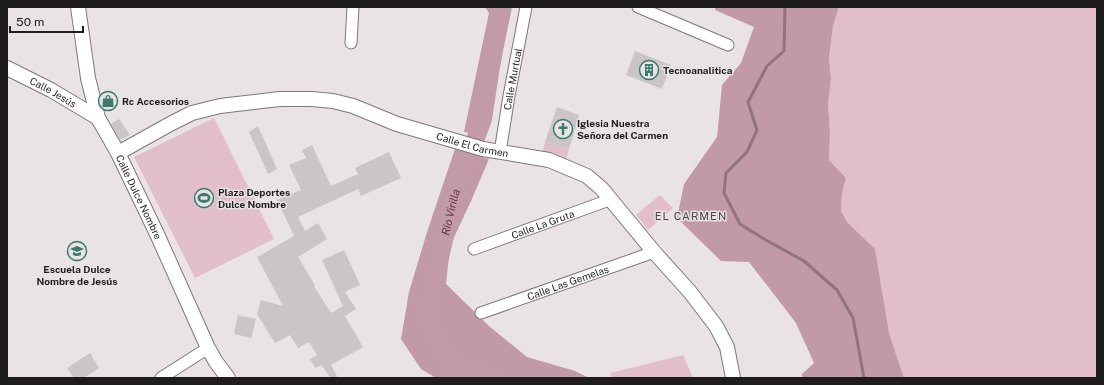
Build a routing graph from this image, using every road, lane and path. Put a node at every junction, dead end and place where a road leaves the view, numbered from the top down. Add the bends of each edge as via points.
1 (78, 7) edge
2 (353, 7) edge
3 (526, 7) edge
4 (638, 7) edge
5 (351, 42) dead end
6 (728, 45) dead end
7 (7, 68) edge
8 (98, 118) junction
9 (500, 152) junction
10 (118, 153) junction
11 (612, 200) junction
12 (474, 249) dead end
13 (654, 252) junction
14 (481, 313) dead end
15 (208, 348) junction
16 (161, 378) edge
17 (228, 378) edge
18 (733, 378) edge

1 - 8 street, Calle Dulce Nombre via 88,78
2 - 5 street
3 - 9 street, Calle Murtual
4 - 6 street
7 - 8 street, Calle Jesús
8 - 10 street, Calle Dulce Nombre
9 - 10 street, Calle El Carmen via 446,139 333,101 280,99 220,106 192,113
9 - 11 street, Calle El Carmen via 549,160 573,169 587,176
10 - 15 street, Calle Dulce Nombre
11 - 12 street, Calle La Gruta
11 - 13 street, Calle El Carmen
13 - 14 street, Calle Las Gemelas
13 - 18 street, Calle El Carmen via 716,326 727,347
15 - 16 street
15 - 17 street, Calle Dulce Nombre

